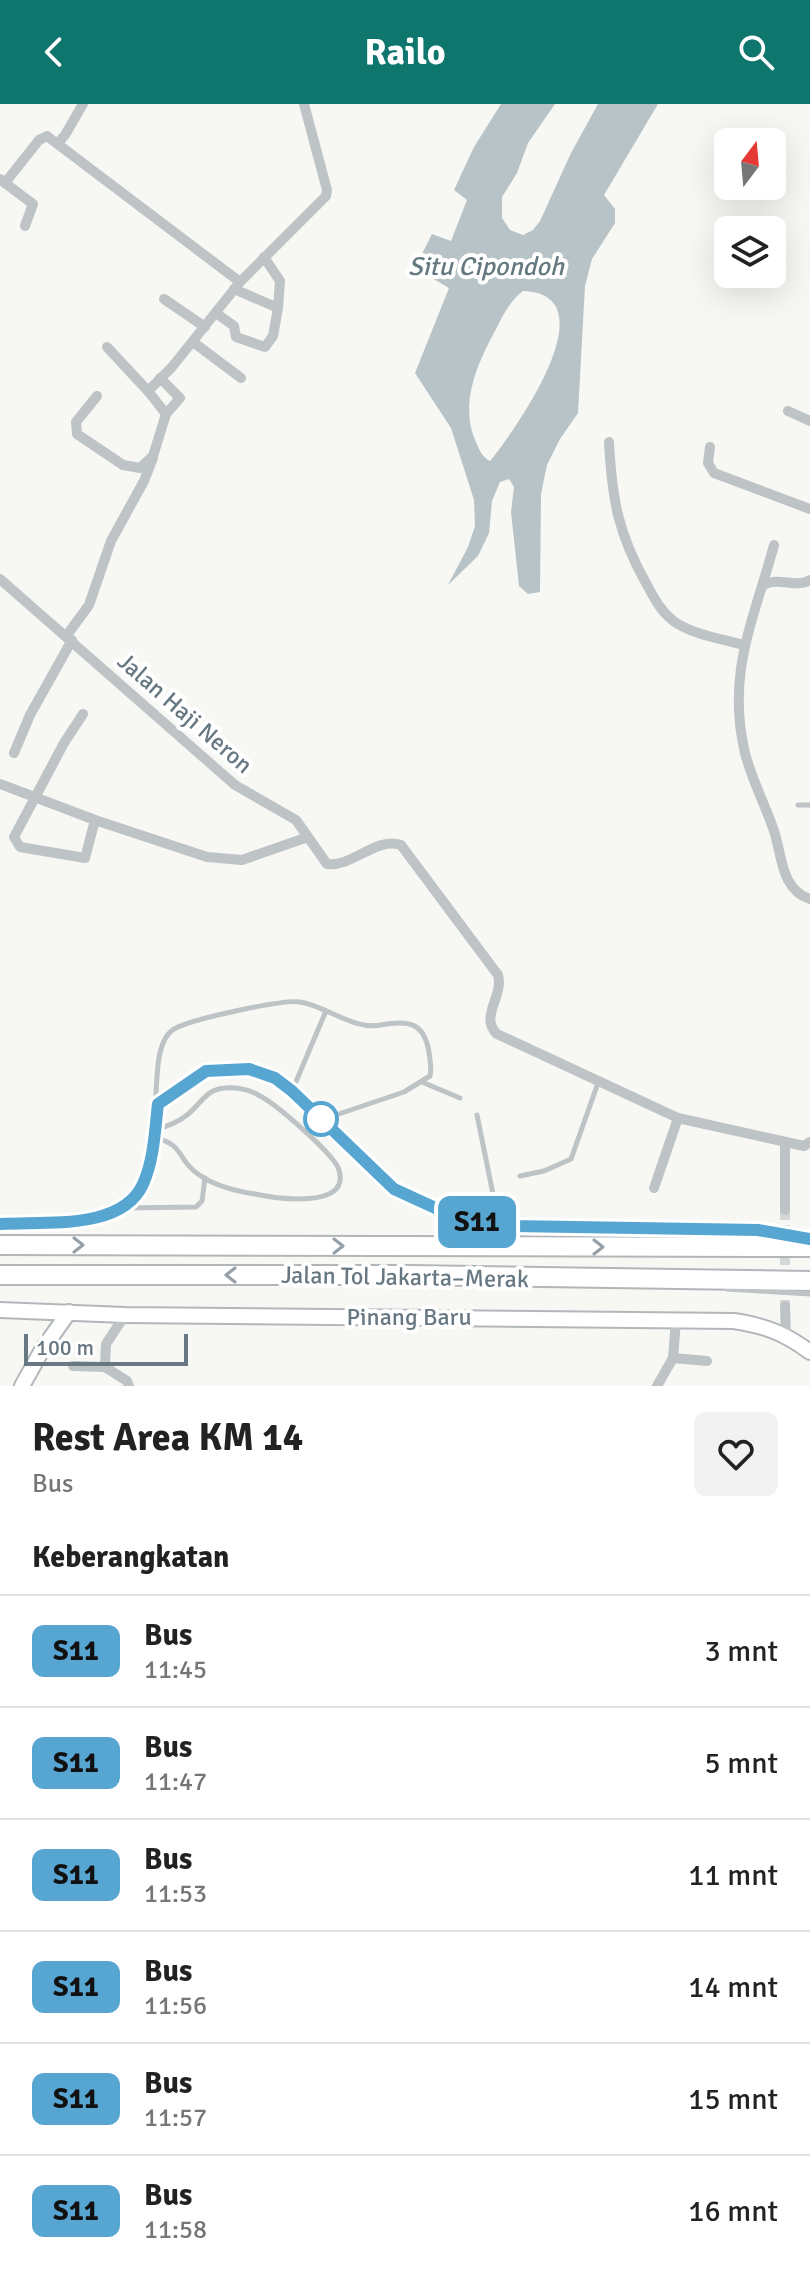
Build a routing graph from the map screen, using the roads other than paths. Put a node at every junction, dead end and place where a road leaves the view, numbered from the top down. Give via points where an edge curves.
1 (83, 104) edge
2 (304, 104) edge
3 (58, 143) junction
4 (3, 181) edge
5 (25, 226) dead end
6 (264, 257) junction
7 (237, 286) junction
8 (164, 299) dead end
9 (278, 308) junction
10 (216, 313) junction
11 (205, 327) junction
12 (193, 342) junction
13 (107, 347) dead end
14 (160, 378) junction
15 (241, 378) dead end
16 (148, 391) junction
17 (97, 396) dead end
18 (788, 411) dead end
19 (166, 414) junction
20 (810, 421) edge
21 (609, 442) dead end
22 (710, 447) dead end
23 (153, 456) junction
24 (810, 509) edge
25 (774, 545) dead end
26 (0, 579) edge
27 (810, 580) edge
28 (763, 585) junction
29 (70, 638) junction
30 (744, 645) junction
31 (83, 714) dead end
32 (14, 753) dead end
33 (0, 784) edge
34 (35, 798) junction
35 (798, 805) dead end
36 (810, 805) edge
37 (95, 820) junction
38 (308, 837) junction
39 (810, 899) edge
40 (326, 1011) junction
41 (422, 1082) junction
42 (598, 1083) junction
43 (292, 1091) junction
44 (460, 1098) dead end
45 (158, 1104) junction
46 (477, 1115) dead end
47 (678, 1118) junction
48 (321, 1120) junction
49 (154, 1134) junction
50 (800, 1145) edge
51 (520, 1176) dead end
52 (205, 1178) junction
53 (654, 1188) dead end
54 (123, 1208) junction
55 (785, 1210) tunnel mouth
56 (0, 1224) edge
57 (512, 1226) junction
58 (810, 1239) edge
59 (0, 1245) edge
60 (810, 1247) edge
61 (0, 1275) edge
62 (589, 1279) junction
63 (810, 1281) edge
64 (810, 1294) edge
65 (785, 1306) tunnel mouth
66 (0, 1310) edge
67 (69, 1312) junction
68 (125, 1315) junction
69 (676, 1321) junction
70 (786, 1335) junction
71 (810, 1352) edge
72 (673, 1358) junction
73 (707, 1361) dead end
74 (73, 1366) dead end
75 (105, 1367) junction
76 (126, 1383) edge
77 (22, 1386) edge
78 (657, 1386) edge

1 - 3 street
2 - 6 street via 327,190
3 - 4 street via 47,136 39,140
3 - 7 street
4 - 5 street via 33,204
6 - 7 street
6 - 9 street via 280,281
7 - 9 street
7 - 10 street
8 - 11 street
9 - 10 street via 273,336 265,347 236,337 234,326
10 - 11 street
11 - 12 street
12 - 14 street
12 - 15 street
13 - 16 street
14 - 16 street
14 - 19 street via 180,398
16 - 19 street
17 - 23 street via 76,422 77,434 132,468
18 - 20 street
19 - 23 street
21 - 30 street via 620,528 659,606 687,629
22 - 24 street via 708,463 714,473
23 - 29 street
25 - 28 street
26 - 29 street, Jalan Haji Neron
27 - 28 street
28 - 30 street
29 - 32 street
29 - 38 street, Jalan Haji Neron via 235,785 289,814
30 - 39 street via 739,693 746,755 788,881 796,893
31 - 34 street
33 - 34 street
34 - 37 street
34 - 37 street via 14,837 20,847 85,858
35 - 36 lane
37 - 38 street via 222,859 258,856
38 - 42 street, Jalan Haji Neron via 323,861 332,865 397,843 498,975 490,1027
40 - 41 lane via 372,1026 397,1022 419,1028 431,1074
40 - 43 lane
40 - 45 lane via 295,1001 176,1027 160,1050
41 - 44 lane
41 - 48 lane
42 - 47 street, Jalan Haji Neron
42 - 51 lane via 571,1159
43 - 45 lane via 262,1072 220,1069 195,1077
43 - 48 lane
45 - 49 lane
46 - 57 lane via 494,1199
47 - 50 street, Jalan Haji Neron
47 - 53 street
48 - 57 lane via 406,1196 471,1221
49 - 52 lane via 174,1144
49 - 52 lane via 184,1118 213,1090 243,1089 278,1109 335,1161 340,1173 331,1193 317,1199 257,1195
49 - 54 lane via 146,1175
50 - 55 street
52 - 54 lane via 196,1207
54 - 56 lane via 101,1217
57 - 58 lane via 758,1230
59 -> 60 highway, Jalan Tol Jakarta–Merak
62 -> 61 highway, Jalan Tol Jakarta–Merak
62 - 63 highway, Jalan Tol Jakarta–Merak
62 - 64 lane
65 - 70 street
66 - 67 main road, Pinang Baru
67 - 68 main road, Pinang Baru
67 - 77 main road
68 - 69 main road, Pinang Baru
68 - 75 street via 106,1344
69 - 70 main road, Pinang Baru via 734,1321
69 - 72 street
70 - 71 main road, Pinang Baru
72 - 73 street
72 - 78 street
74 - 75 street
75 - 76 street

